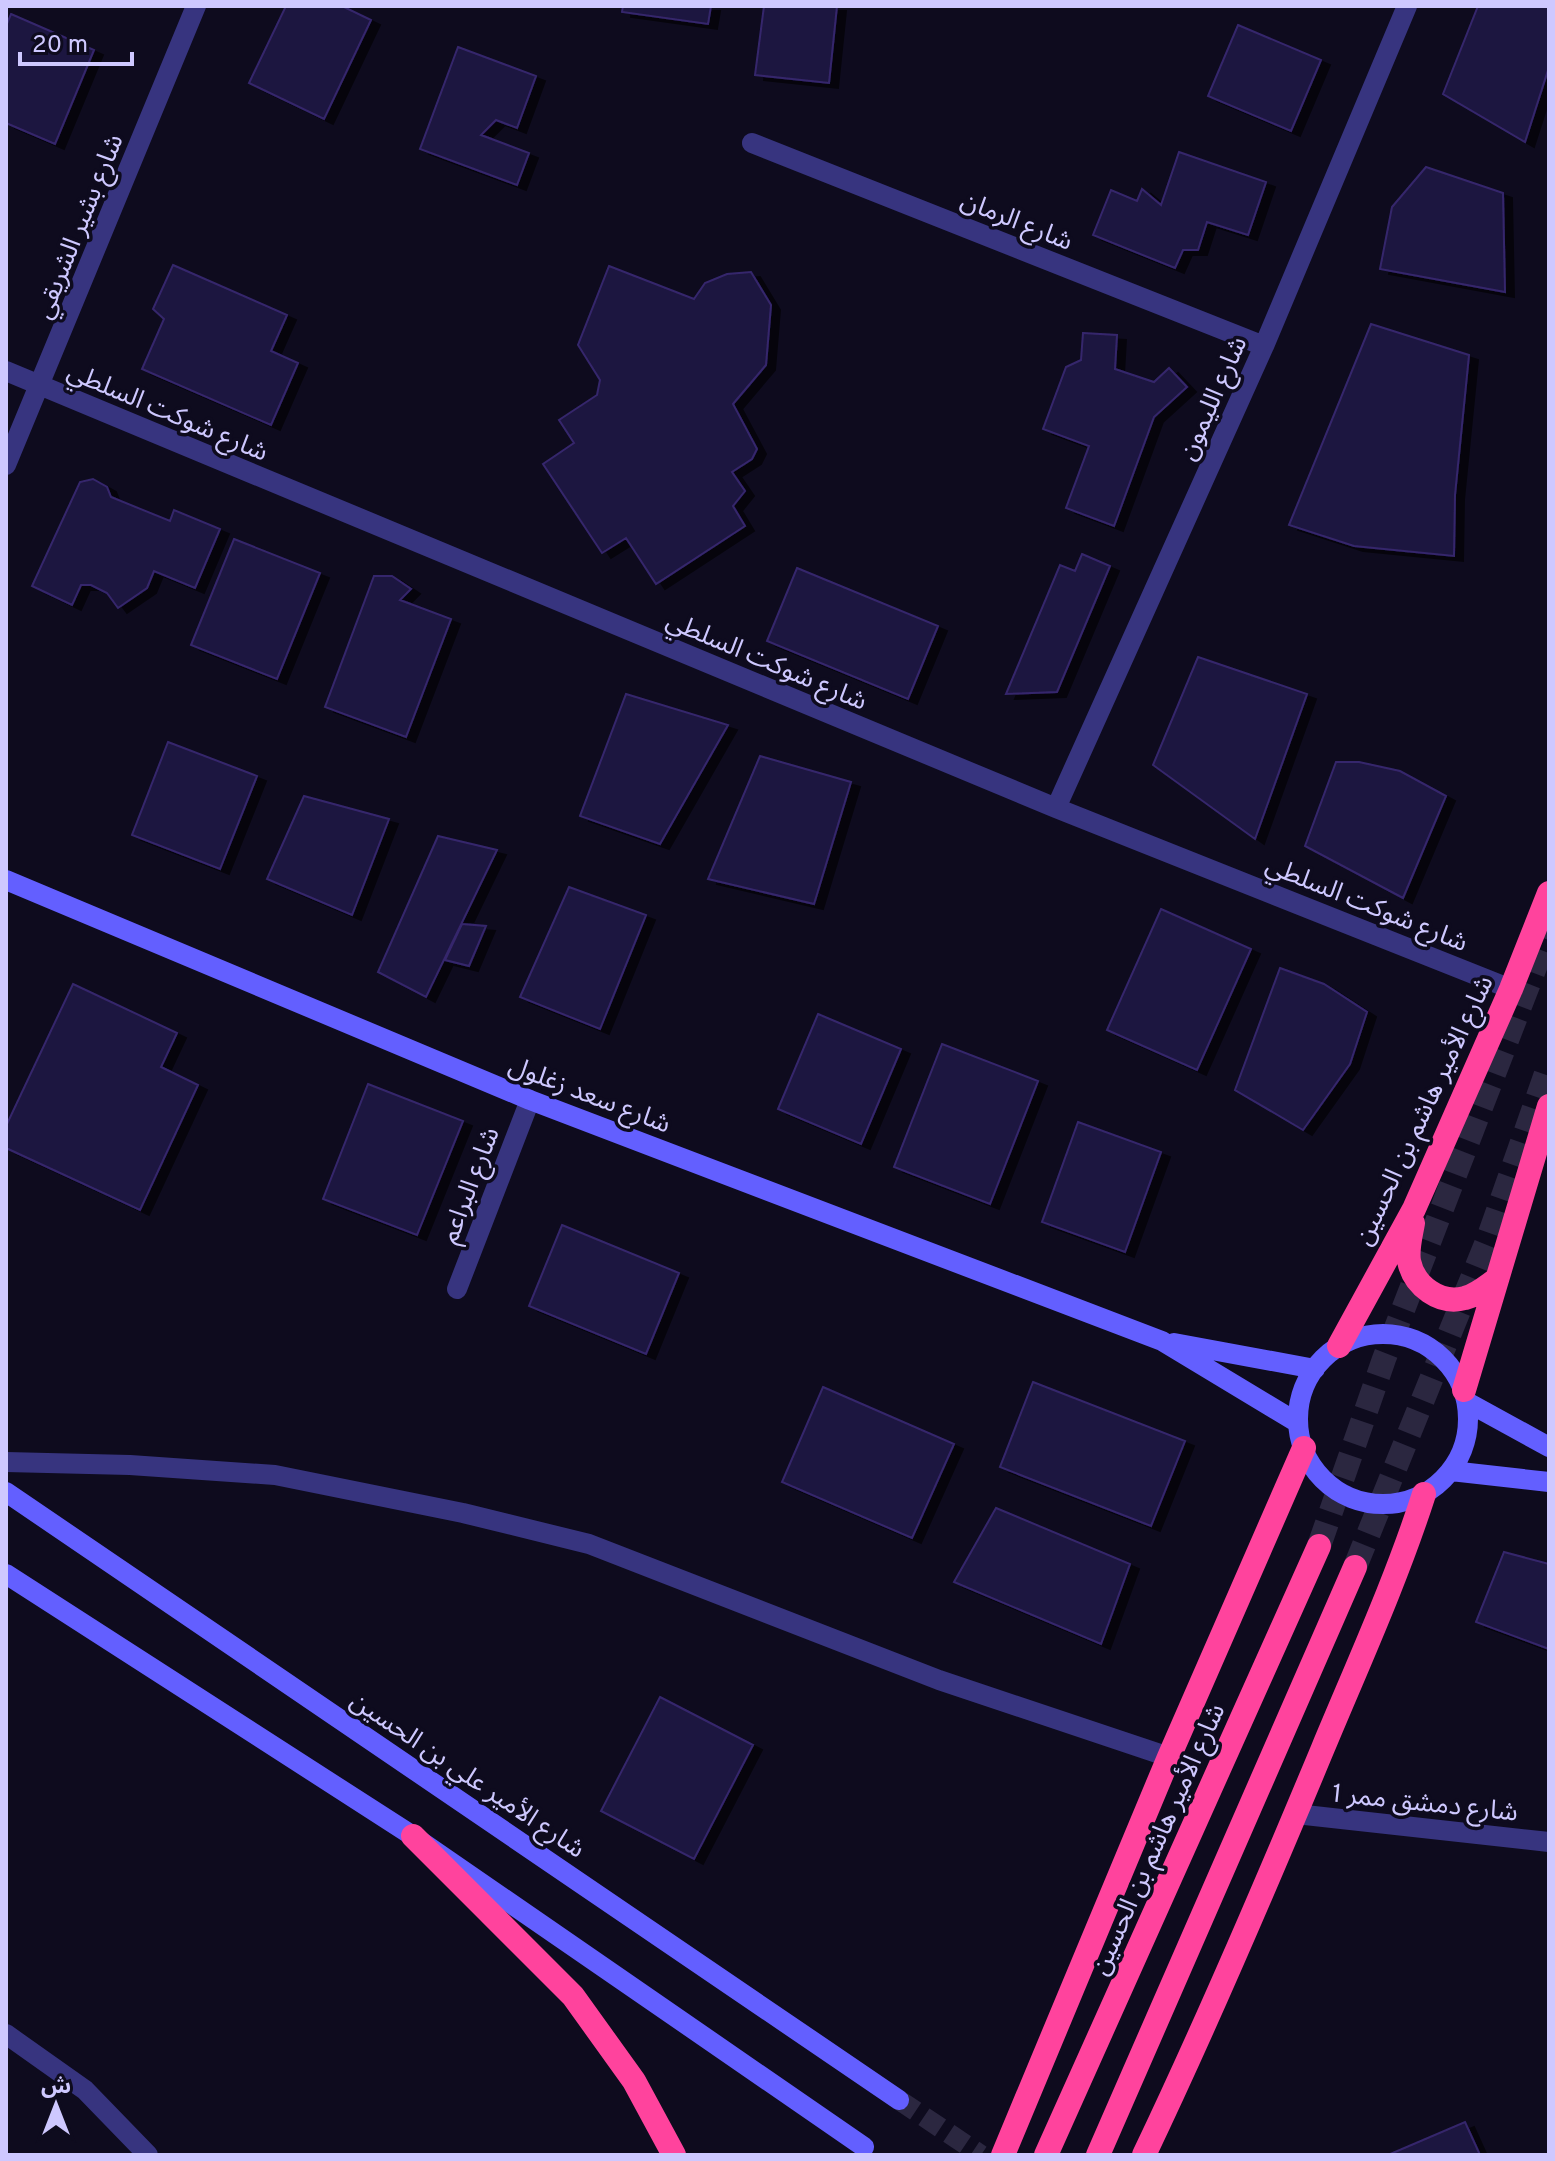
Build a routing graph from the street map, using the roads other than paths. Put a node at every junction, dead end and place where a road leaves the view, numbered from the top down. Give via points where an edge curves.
1 (196, 6) edge
2 (1407, 6) edge
3 (752, 143) dead end
4 (1264, 346) junction
5 (6, 371) edge
6 (40, 386) junction
7 (6, 465) edge
8 (1056, 808) junction
9 (6, 880) edge
10 (1549, 893) edge
11 (1511, 989) junction
12 (530, 1100) junction
13 (1549, 1106) edge
14 (1414, 1209) junction
15 (1497, 1279) junction
16 (457, 1289) dead end
17 (1162, 1341) junction
18 (1339, 1346) junction
19 (1315, 1369) junction
20 (1465, 1396) junction
21 (1298, 1423) junction
22 (1549, 1447) edge
23 (1304, 1448) junction
24 (6, 1462) edge
25 (1451, 1471) junction
26 (1549, 1482) edge
27 (6, 1492) edge
28 (1424, 1494) junction
29 (1319, 1546) tunnel mouth
30 (1355, 1567) tunnel mouth
31 (6, 1574) edge
32 (1169, 1757) junction
33 (1296, 1814) junction
34 (413, 1836) junction
35 (1549, 1842) edge
36 (6, 2034) edge
37 (899, 2100) tunnel mouth
38 (864, 2147) dead end
39 (148, 2155) edge
40 (674, 2155) edge
41 (1003, 2155) edge
42 (1046, 2155) edge
43 (1098, 2155) edge
44 (1144, 2155) edge

1 - 6 street, شارع بشير الشريقي
2 - 4 street, شارع الليمون
3 - 4 street, شارع الرمان
4 - 8 street, شارع الليمون
5 - 6 street, شارع شوكت السلطي
6 - 7 street, شارع بشير الشريقي
6 - 8 street, شارع شوكت السلطي
8 - 11 street, شارع شوكت السلطي
9 - 12 street, شارع سعد زغلول
10 - 11 highway, شارع الأمير هاشم بن الحسين
11 - 14 highway, شارع الأمير هاشم بن الحسين
12 - 16 street, شارع البراعم
12 - 17 street, شارع سعد زغلول
13 - 15 highway
14 - 15 highway via 1409,1260 1428,1291 1464,1299
14 - 18 highway, شارع الأمير هاشم بن الحسين
15 - 20 highway
17 - 19 street, شارع سعد زغلول
17 - 21 street, شارع سعد زغلول
18 - 19 street
18 - 20 street via 1375,1334 1412,1339 1444,1359
19 - 21 street via 1300,1400
20 - 22 street
20 - 25 street via 1469,1417 1464,1446
21 - 23 street
23 - 28 street via 1323,1479 1353,1498 1389,1504
23 - 32 highway
24 - 32 street via 275,1475 589,1544 939,1680
25 - 26 street
25 - 28 street
27 - 37 street, شارع الأمير علي بن الحسين
28 - 33 highway
29 - 42 highway, شارع الأمير هاشم بن الحسين
30 - 43 highway
31 - 34 street
32 - 41 highway
33 - 35 street, شارع دمشق ممر 1
33 - 44 highway
34 - 38 street
34 - 40 highway via 573,1996 634,2081
36 - 39 street via 85,2090

